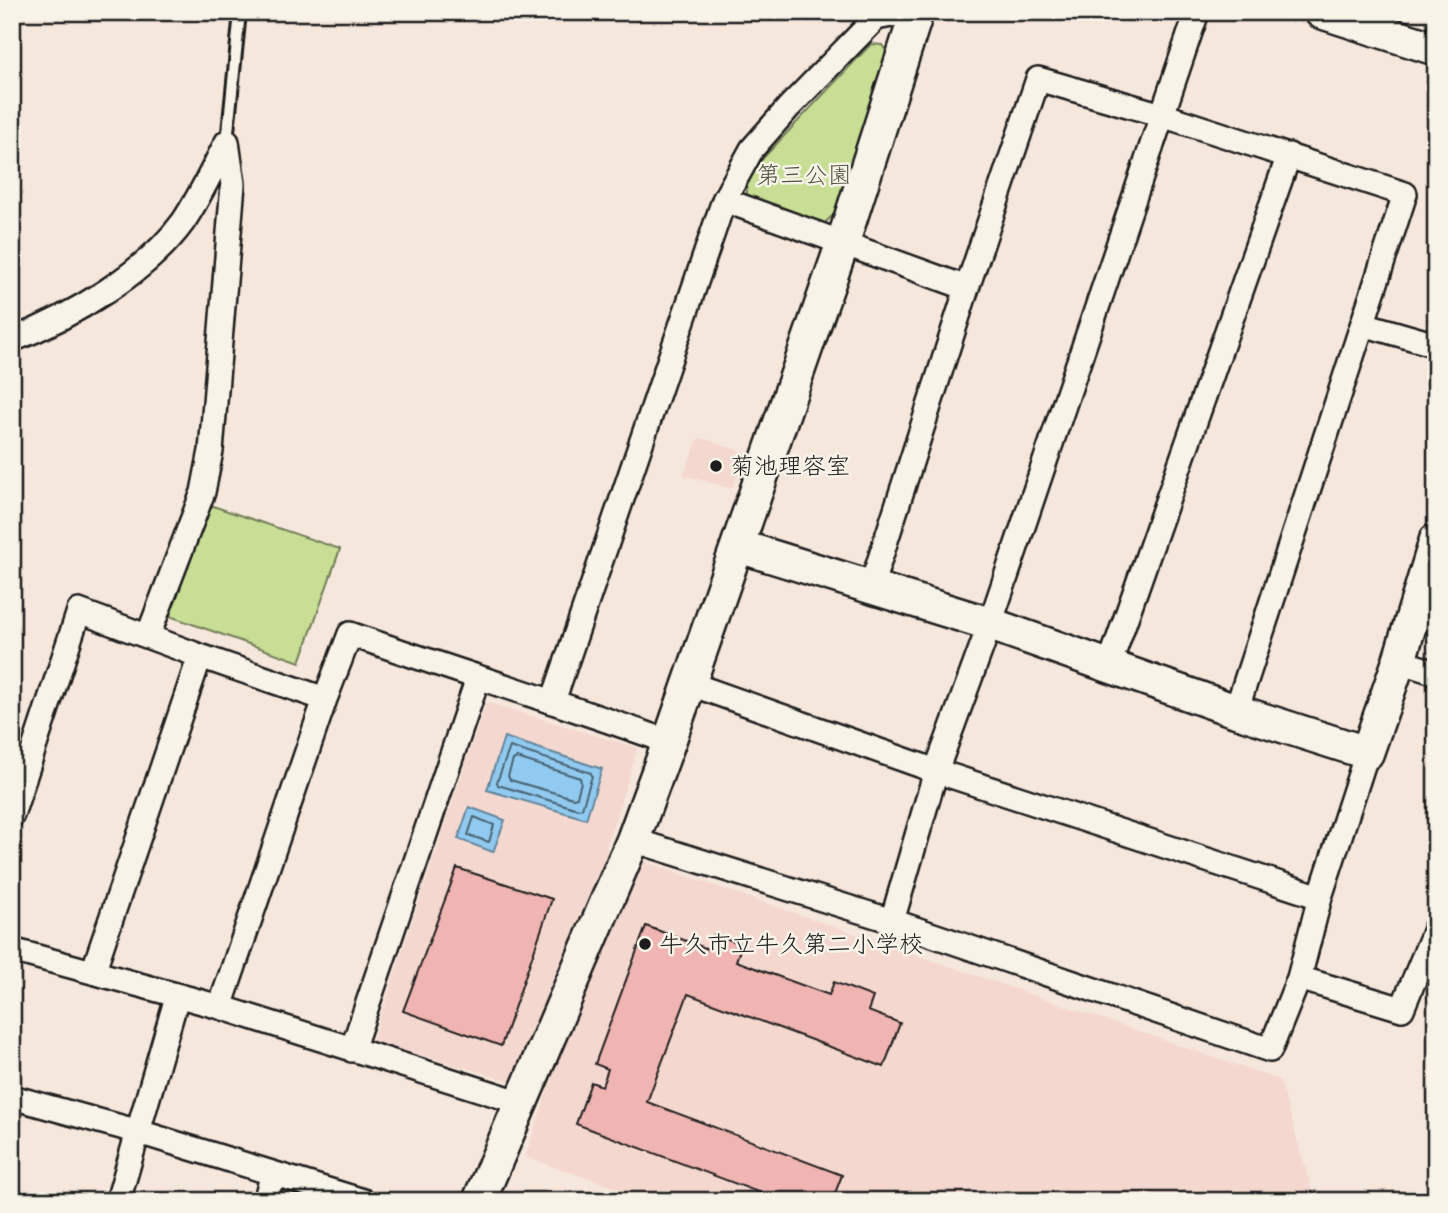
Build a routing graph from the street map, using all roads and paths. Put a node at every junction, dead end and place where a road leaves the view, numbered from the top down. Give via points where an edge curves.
1 (240, 12) edge
2 (907, 12) edge
3 (917, 12) edge
4 (1197, 12) edge
5 (1321, 12) edge
6 (1436, 49) edge
7 (1162, 115) junction
8 (228, 142) junction
9 (1289, 155) junction
10 (724, 200) junction
11 (843, 242) junction
12 (967, 288) junction
13 (1363, 324) junction
14 (12, 340) edge
15 (1436, 345) edge
16 (1436, 540) edge
17 (738, 546) junction
18 (871, 587) junction
19 (990, 624) junction
20 (148, 636) junction
21 (200, 656) junction
22 (1399, 661) junction
23 (1109, 666) junction
24 (1436, 673) edge
25 (478, 678) junction
26 (688, 683) junction
27 (325, 699) junction
28 (554, 701) junction
29 (1236, 711) junction
30 (669, 742) junction
31 (1367, 753) junction
32 (936, 771) junction
33 (12, 816) edge
34 (633, 840) junction
35 (1320, 897) junction
36 (892, 921) junction
37 (1436, 927) edge
38 (12, 950) edge
39 (93, 972) junction
40 (1299, 978) junction
41 (177, 997) junction
42 (220, 1007) junction
43 (352, 1050) junction
44 (12, 1097) edge
45 (522, 1103) junction
46 (139, 1132) junction
47 (273, 1174) junction
48 (118, 1201) edge
49 (265, 1201) edge
50 (363, 1201) edge
51 (479, 1201) edge

1 - 8 lane
2 - 10 street via 876,18 798,97 752,149
3 - 11 street
4 - 7 street
5 - 6 street
7 - 9 street
7 - 12 street via 1038,79
7 - 19 street
8 - 14 street via 184,221 155,255 97,297
8 - 20 street via 233,184 211,451 203,492
9 - 13 street via 1405,194
9 - 23 street
10 - 11 street
10 - 28 street
11 - 12 street
11 - 17 street
12 - 18 street
13 - 15 street
13 - 29 street
16 - 22 street
17 - 18 street
17 - 26 street
18 - 19 street
19 - 23 street
19 - 32 street
20 - 21 street
20 - 33 street via 79,611
21 - 27 street
21 - 39 street
22 - 24 street
22 - 31 street
23 - 29 street
25 - 27 street via 350,634
25 - 28 street
25 - 43 street
26 - 30 street
26 - 32 street
27 - 42 street
28 - 30 street
29 - 31 street
30 - 34 street
31 - 35 street
32 - 35 street
32 - 36 street
34 - 36 street
34 - 45 street
35 - 40 street
36 - 40 street via 1270,1050
37 - 40 street via 1402,1009
38 - 39 street
39 - 41 street
41 - 42 street
41 - 46 street
42 - 43 street
43 - 45 street
44 - 46 street
45 - 51 street
46 - 47 street
46 - 48 street
47 - 49 street
47 - 50 street

